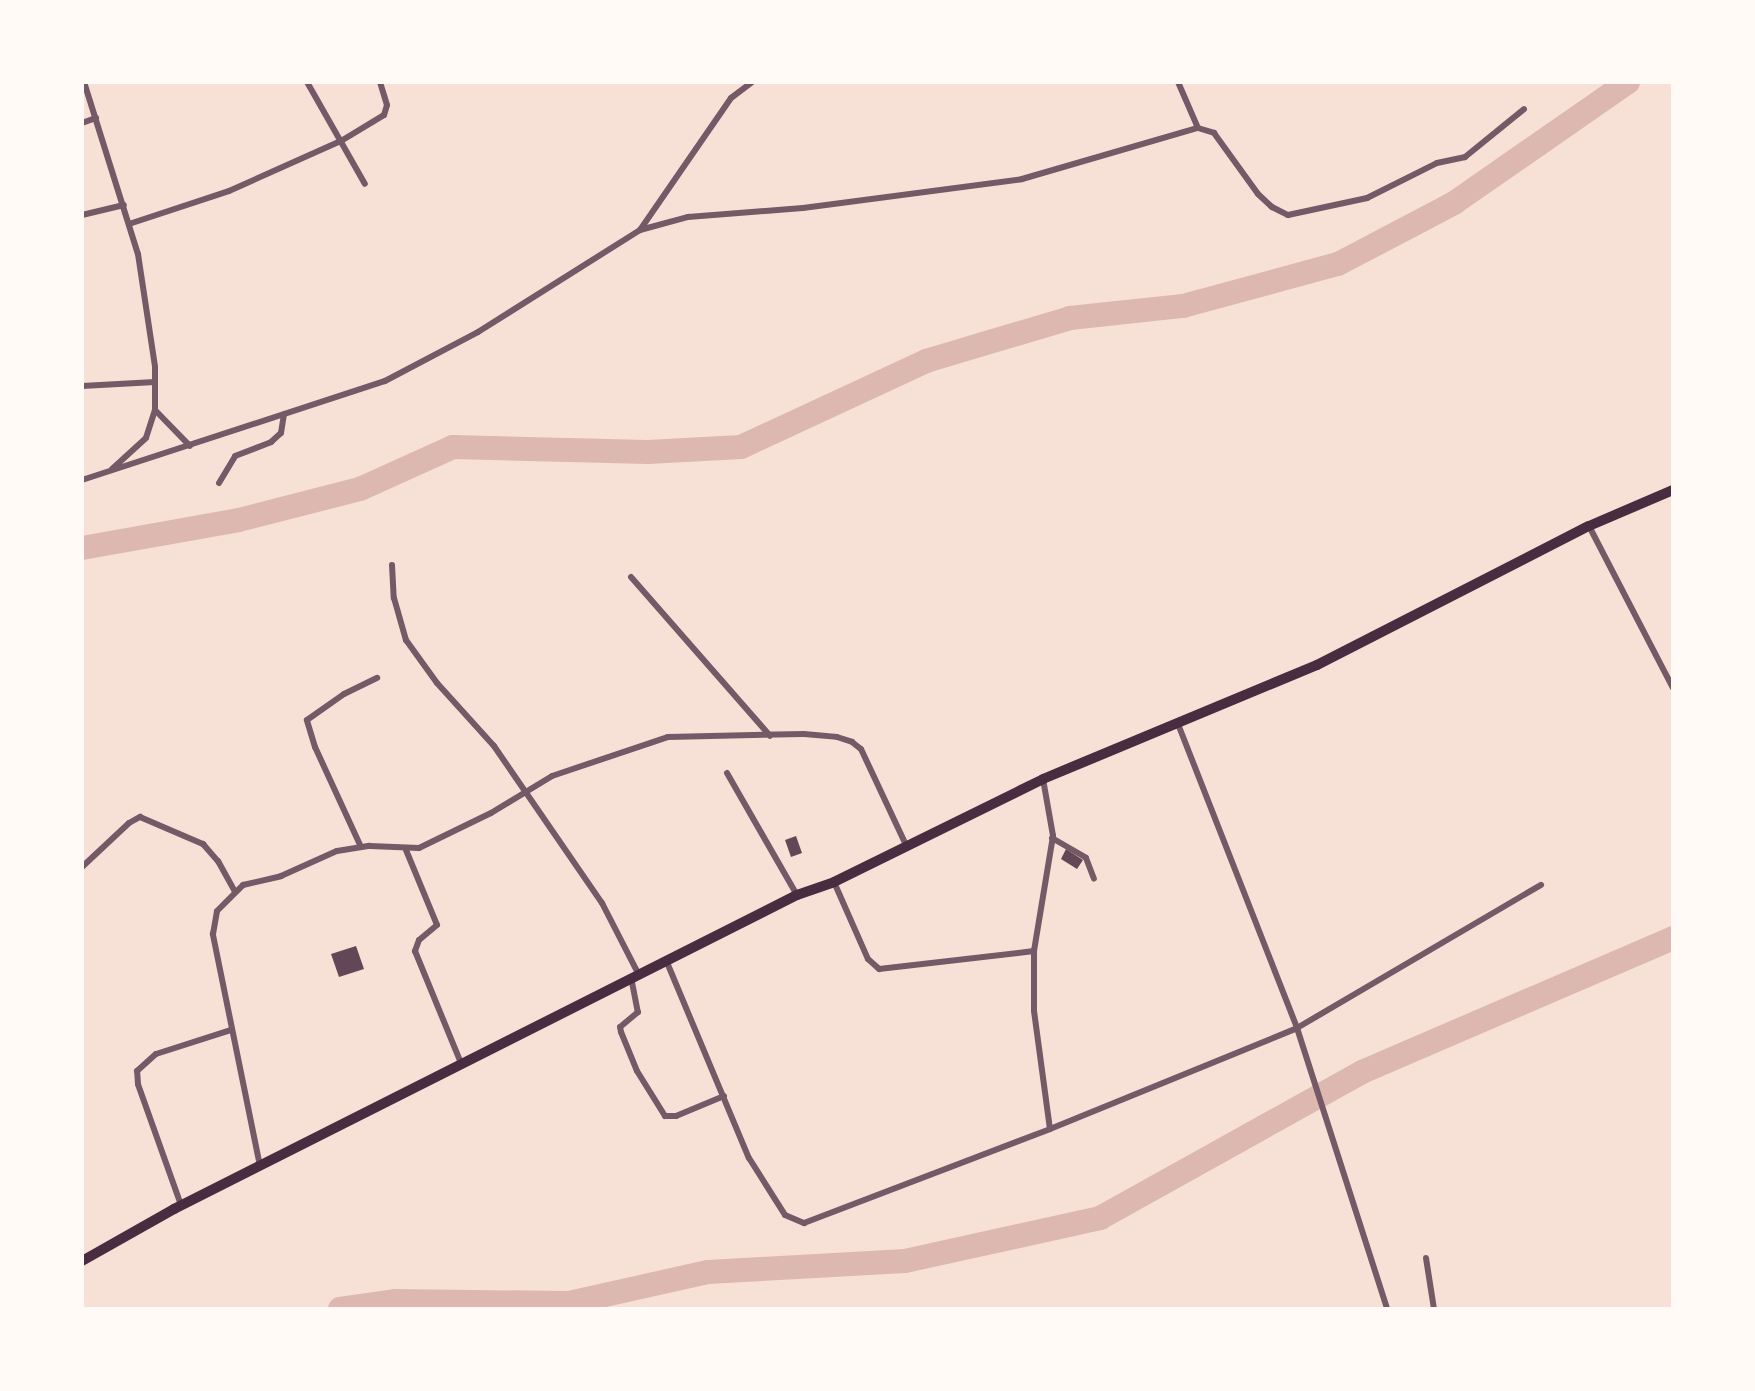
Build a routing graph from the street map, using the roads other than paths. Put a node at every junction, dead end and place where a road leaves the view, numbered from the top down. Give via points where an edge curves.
1 (84, 82) edge
2 (307, 82) edge
3 (380, 82) edge
4 (752, 82) edge
5 (1178, 82) edge
6 (1524, 109) dead end
7 (96, 118) junction
8 (82, 123) edge
9 (1198, 128) junction
10 (341, 141) junction
11 (365, 184) dead end
12 (124, 205) junction
13 (82, 215) edge
14 (129, 224) junction
15 (640, 230) junction
16 (155, 382) junction
17 (82, 386) edge
18 (155, 410) junction
19 (284, 414) junction
20 (190, 446) junction
21 (109, 472) junction
22 (82, 480) edge
23 (219, 483) dead end
24 (1673, 490) edge
25 (1589, 526) junction
26 (392, 565) dead end
27 (631, 577) dead end
28 (377, 678) dead end
29 (1673, 688) edge
30 (1178, 724) junction
31 (770, 736) junction
32 (727, 773) dead end
33 (1043, 779) junction
34 (525, 790) junction
35 (1052, 838) junction
36 (361, 847) junction
37 (907, 847) junction
38 (406, 850) junction
39 (82, 867) edge
40 (1094, 879) dead end
41 (834, 882) junction
42 (1541, 885) dead end
43 (235, 892) junction
44 (797, 895) junction
45 (1034, 951) junction
46 (666, 959) junction
47 (634, 975) junction
48 (1297, 1028) junction
49 (231, 1030) junction
50 (461, 1063) junction
51 (724, 1096) junction
52 (1050, 1129) junction
53 (260, 1166) junction
54 (181, 1205) junction
55 (1426, 1258) dead end
56 (82, 1261) edge
57 (1387, 1309) edge
58 (1434, 1309) edge

1 - 7 street
2 - 10 street
3 - 10 street via 387,105 384,115
4 - 15 street via 731,98
5 - 9 street
6 - 9 street via 1465,157 1437,163 1367,198 1288,215 1258,194 1214,133
7 - 8 street
7 - 12 street
9 - 15 street via 1022,179 803,208 688,217
10 - 11 street
10 - 14 street via 229,191
12 - 13 street
12 - 14 street
14 - 16 street via 138,254
15 - 19 street via 478,332 385,381
16 - 17 street
16 - 18 street
18 - 20 street
18 - 21 street via 146,438
19 - 20 street
19 - 23 street via 281,433 235,456
20 - 21 street
21 - 22 street
24 - 25 main road
25 - 29 street
25 - 30 main road via 1317,665
26 - 34 street via 394,598 406,640
27 - 31 street
28 - 36 street via 307,720
30 - 33 main road
30 - 48 street
31 - 34 street via 668,737
31 - 37 street via 837,737 861,749
32 - 44 street
33 - 35 street
33 - 37 main road
34 - 38 street via 441,840
34 - 47 street via 602,903
35 - 40 street via 1086,858
35 - 45 street
36 - 38 street
36 - 43 street via 337,851
37 - 41 main road
38 - 50 street via 437,925 419,940 415,951
39 - 43 street via 140,817 203,844
41 - 44 main road
41 - 45 street via 868,959 879,969
42 - 48 street
43 - 49 street via 217,911 213,934
44 - 46 main road
45 - 52 street via 1034,1011
46 - 47 main road
46 - 51 street
47 - 50 main road
47 - 51 street via 638,1012 620,1027 621,1032 665,1116
48 - 52 street
48 - 57 street
49 - 53 street
49 - 54 street via 156,1054 137,1071
50 - 53 main road
51 - 52 street via 773,1200 785,1215 804,1223
53 - 54 main road
54 - 56 main road
55 - 58 street

